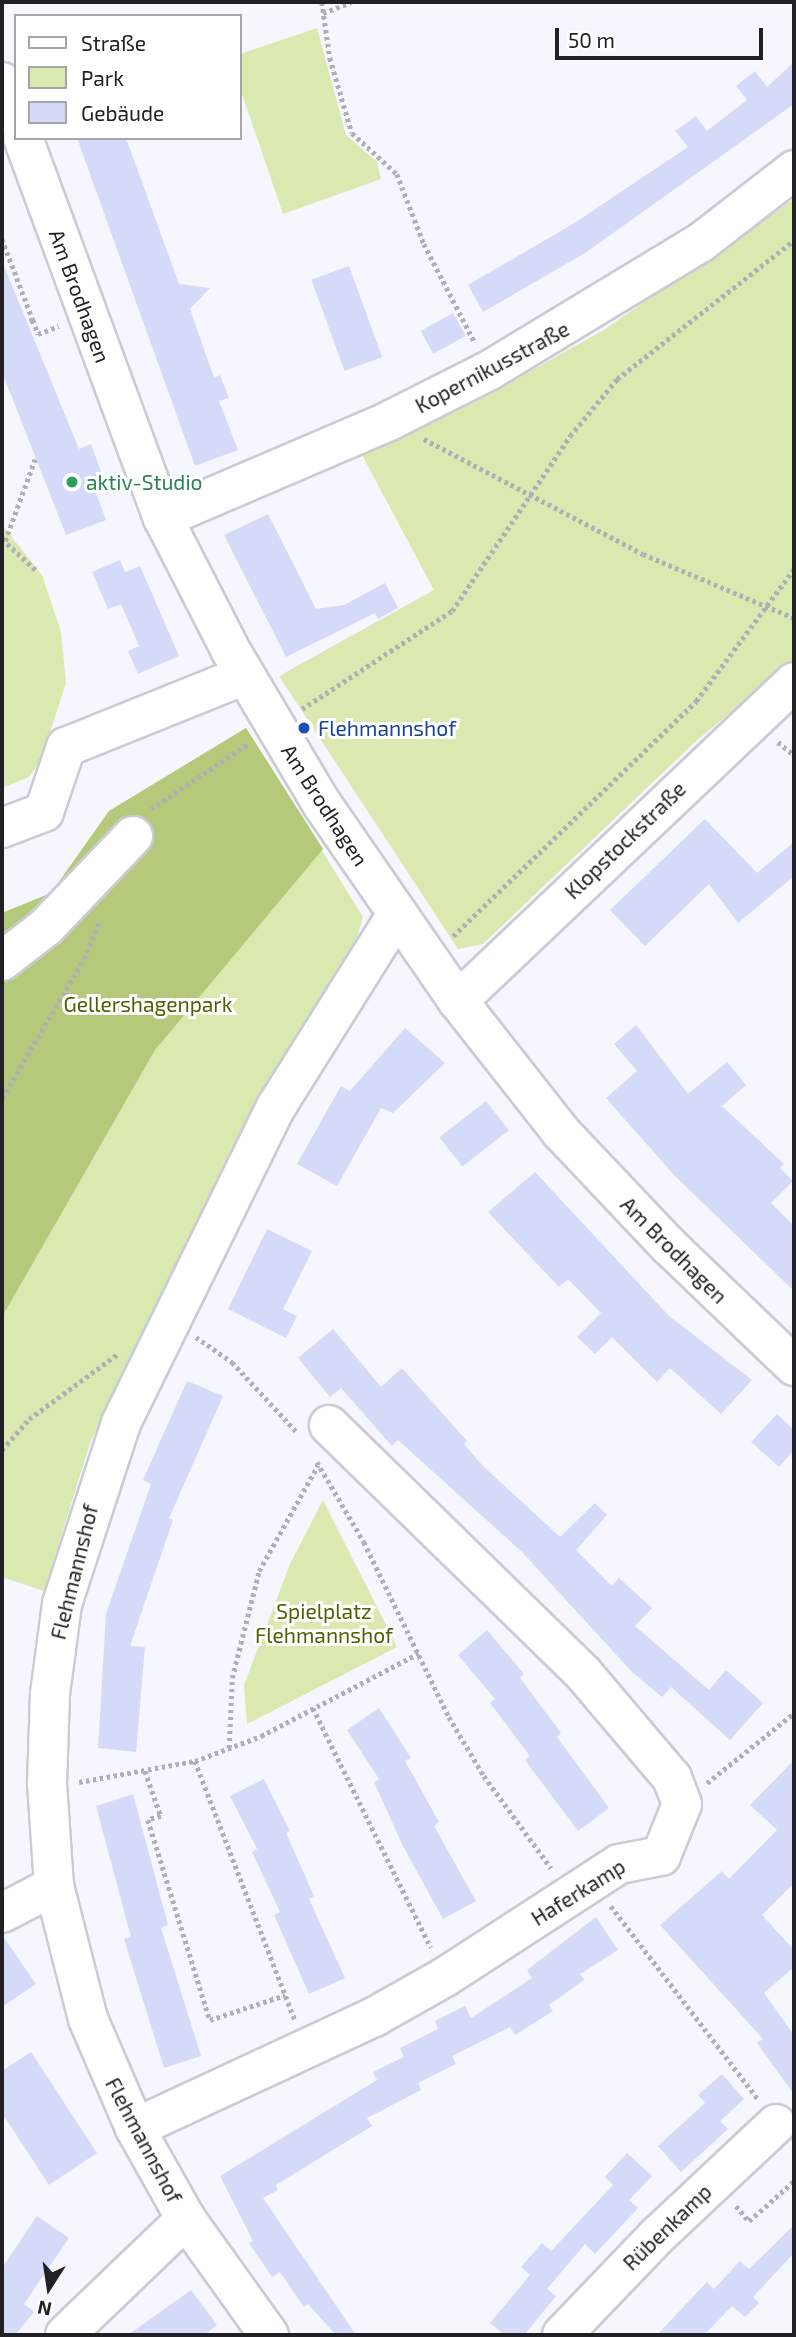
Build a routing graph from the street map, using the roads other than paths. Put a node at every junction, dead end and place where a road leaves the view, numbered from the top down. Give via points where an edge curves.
1 (2, 82) edge
2 (14, 114) edge
3 (24, 140) edge
4 (794, 170) edge
5 (163, 518) junction
6 (245, 675) junction
7 (794, 682) edge
8 (2, 828) edge
9 (133, 836) dead end
10 (397, 915) junction
11 (2, 961) edge
12 (458, 1001) junction
13 (794, 1366) edge
14 (313, 1438) road end
15 (54, 1886) junction
16 (2, 1913) edge
17 (776, 2124) road end
18 (135, 2128) junction
19 (186, 2219) junction
20 (65, 2335) edge
21 (269, 2335) edge
22 (562, 2335) edge

1 - 2 street
3 - 5 street, Am Brodhagen
4 - 5 street, Kopernikusstraße via 700,243 490,370 389,421
5 - 6 street, Am Brodhagen
6 - 8 street via 66,747 44,812
6 - 10 street, Am Brodhagen
7 - 12 street, Klopstockstraße
9 - 11 street via 46,927
10 - 12 street, Am Brodhagen
10 - 15 street, Flehmannshof via 276,1107 170,1319 98,1483 62,1604 50,1694 47,1784
12 - 13 street, Am Brodhagen via 609,1185
14 - 18 street, Haferkamp via 583,1673 672,1778 682,1804 661,1856 632,1858 445,1977 307,2050
15 - 16 street
15 - 18 street, Flehmannshof via 88,2019
17 - 22 street, Rübenkamp
18 - 19 street, Flehmannshof
19 - 20 street
19 - 21 street, Flehmannshof

